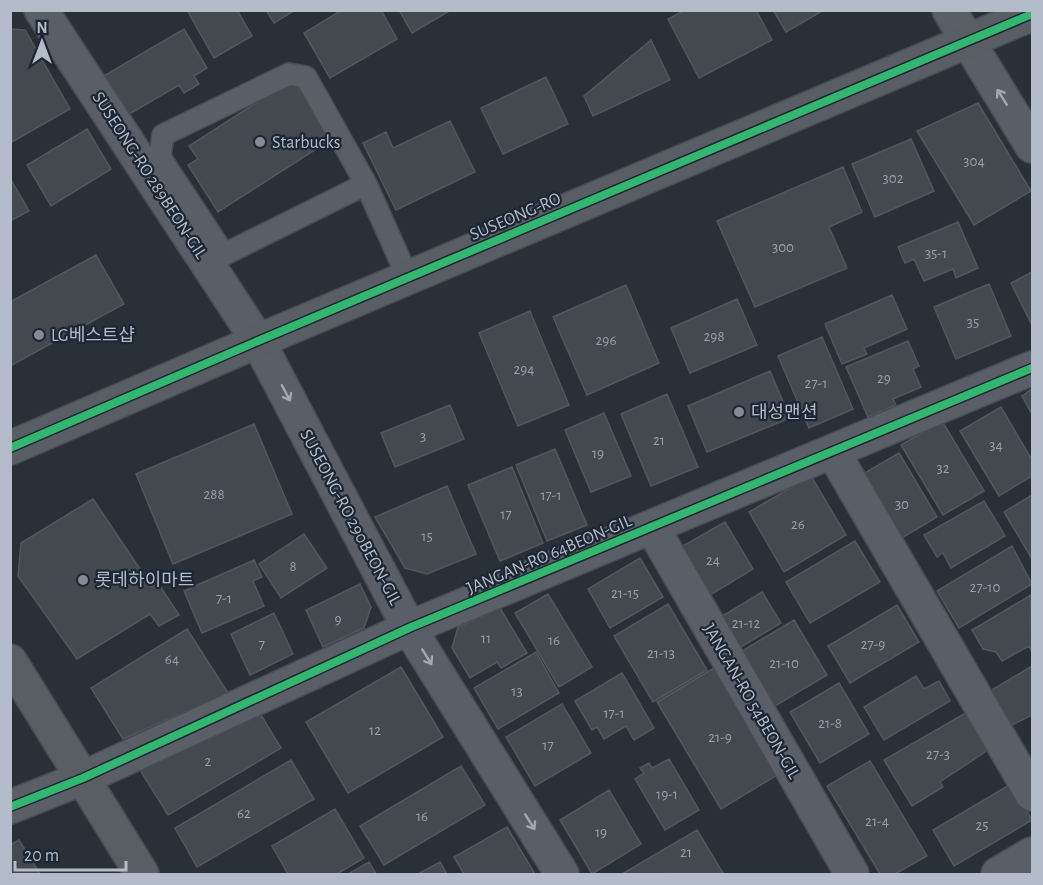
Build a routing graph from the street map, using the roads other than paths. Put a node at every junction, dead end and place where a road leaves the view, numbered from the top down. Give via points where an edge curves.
1 (41, 10) edge
2 (949, 10) edge
3 (1032, 14) edge
4 (968, 41) junction
5 (1032, 146) edge
6 (366, 184) junction
7 (215, 258) junction
8 (408, 278) junction
9 (258, 341) junction
10 (1032, 368) edge
11 (10, 448) edge
12 (833, 452) junction
13 (652, 527) junction
14 (409, 628) junction
15 (10, 661) edge
16 (82, 778) junction
17 (1032, 795) edge
18 (10, 807) edge
19 (1032, 854) edge
20 (142, 874) edge
21 (562, 874) edge
22 (852, 874) edge
23 (998, 874) edge

1 - 7 street, SUSEONG-RO 289BEON-GIL
2 - 4 street
3 - 4 street, SUSEONG-RO
5 -> 4 street
4 - 8 street, SUSEONG-RO
6 - 7 lane
6 - 7 lane via 306,77 288,74 236,99 163,135 160,157
6 - 8 lane
7 - 9 street, SUSEONG-RO 289BEON-GIL
8 - 9 street, SUSEONG-RO
9 - 11 street, SUSEONG-RO
9 -> 14 street, SUSEONG-RO 290BEON-GIL
10 - 12 street, JANGAN-RO 64BEON-GIL
12 - 13 street, JANGAN-RO 64BEON-GIL
12 - 17 street
13 - 14 street, JANGAN-RO 64BEON-GIL
13 - 22 street, JANGAN-RO 54BEON-GIL
14 - 16 street, JANGAN-RO 64BEON-GIL
14 -> 21 street, SUSEONG-RO 290BEON-GIL
15 - 16 street
16 - 18 street, JANGAN-RO 64BEON-GIL
16 - 20 street
19 - 23 street

